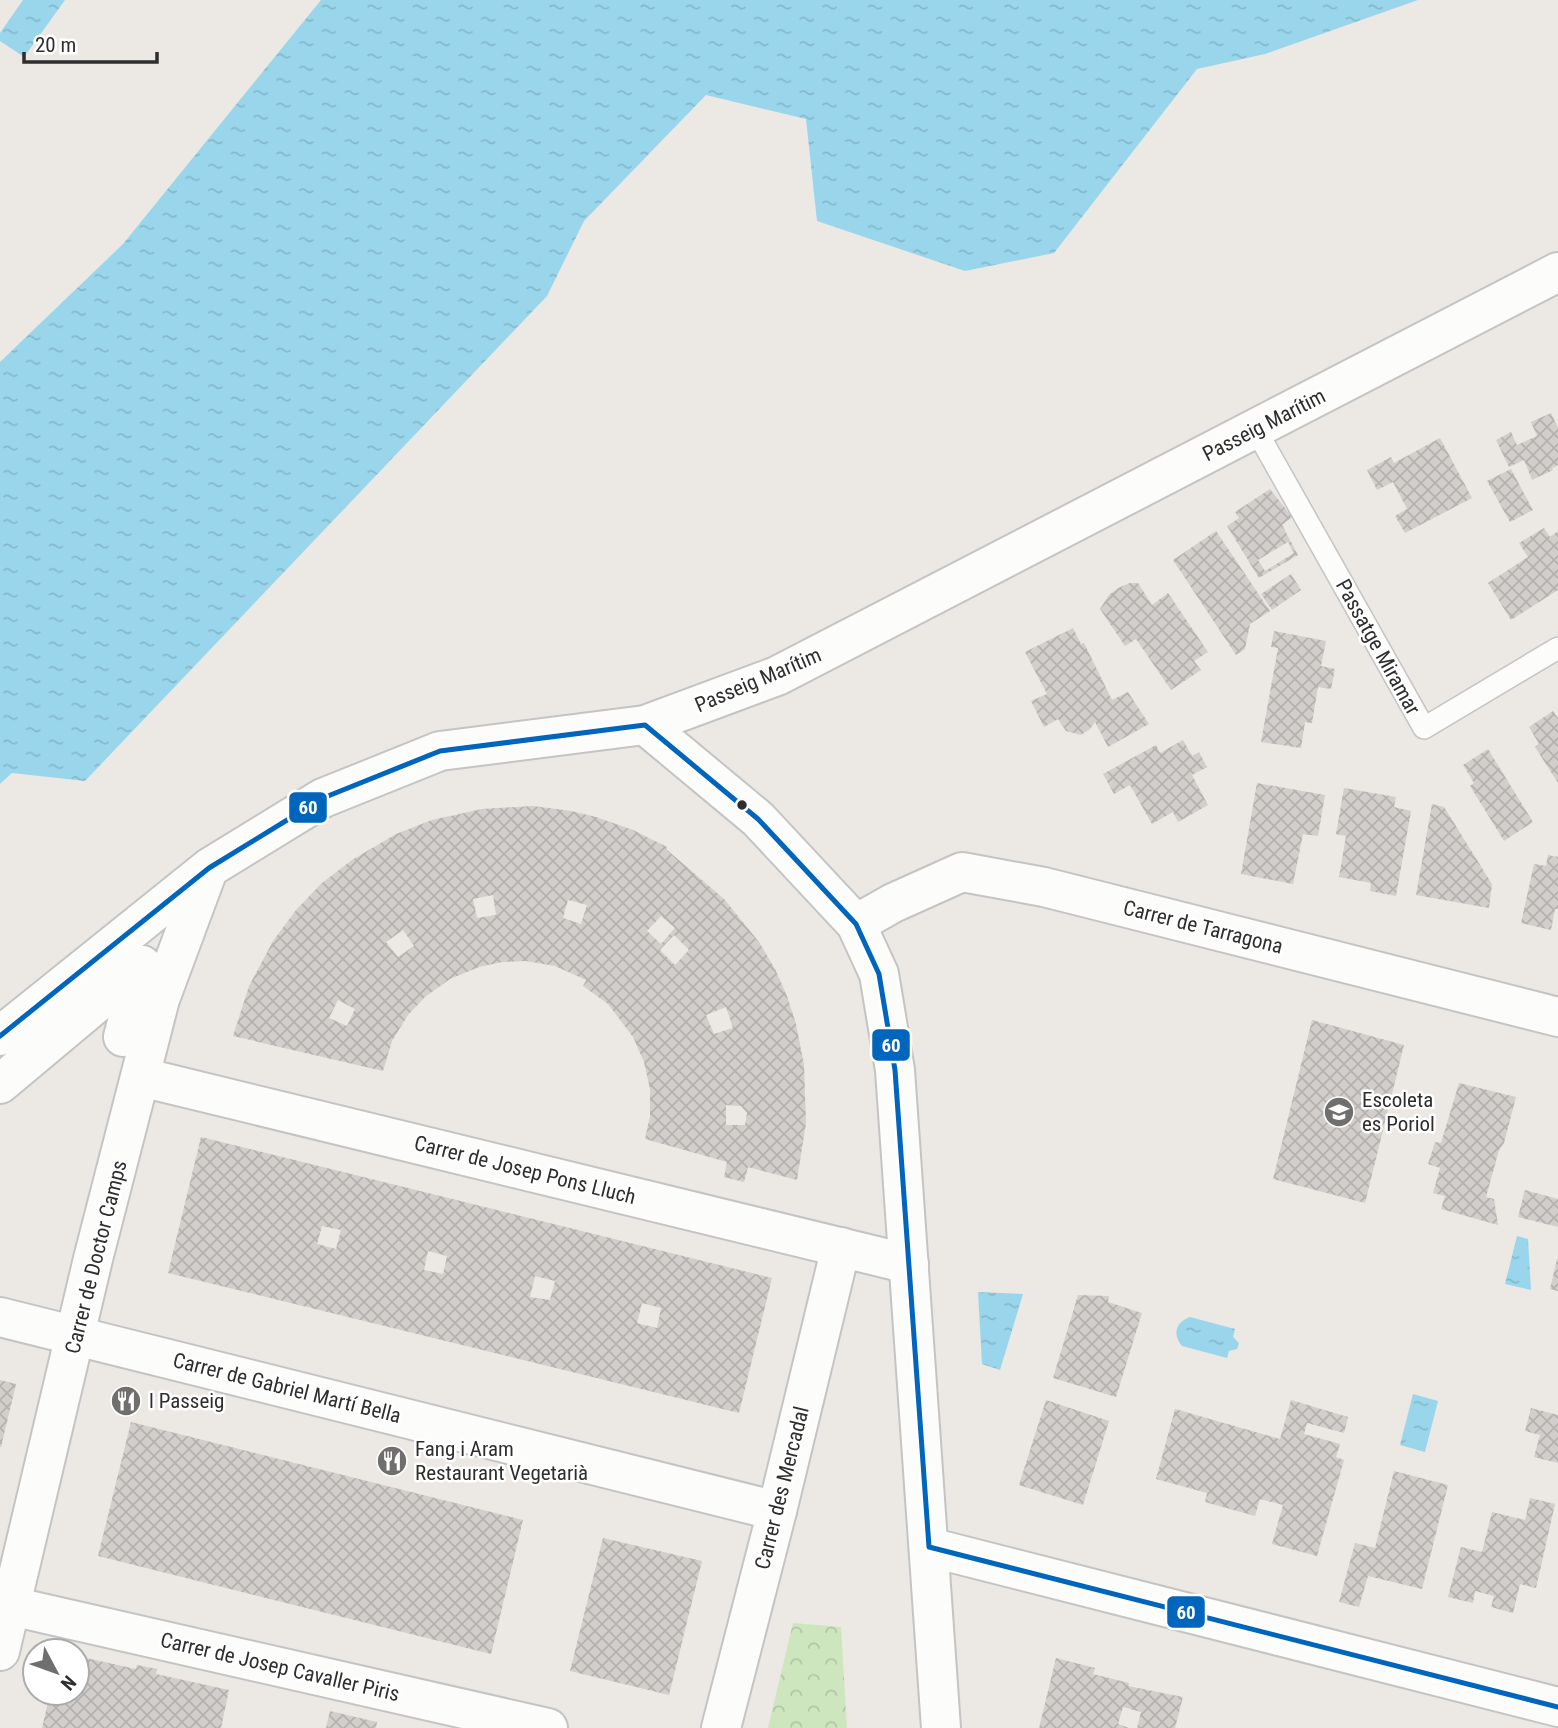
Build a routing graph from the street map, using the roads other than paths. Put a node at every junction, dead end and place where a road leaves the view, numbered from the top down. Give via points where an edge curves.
1 (1558, 272) edge
2 (1255, 430) junction
3 (1558, 648) edge
4 (645, 725) junction
5 (209, 868) junction
6 (856, 924) junction
7 (146, 1001) junction
8 (1558, 1017) edge
9 (0, 1036) edge
10 (141, 1076) junction
11 (0, 1084) edge
12 (841, 1247) junction
13 (81, 1254) junction
14 (909, 1264) junction
15 (15, 1308) edge
16 (76, 1335) junction
17 (777, 1511) junction
18 (929, 1547) junction
19 (11, 1606) junction
20 (0, 1651) edge
21 (1542, 1712) edge
22 (548, 1728) edge
23 (720, 1728) edge
24 (941, 1728) edge

1 - 2 street, Passeig Marítim
2 - 3 lane, Passatge Miramar via 1424,728
2 - 4 street, Passeig Marítim via 777,677
4 - 5 street, Passeig Marítim via 440,751 323,798
4 - 6 street via 758,818
5 - 7 street, Carrer de Doctor Camps
5 - 9 street, Passeig Marítim
6 - 8 street, Carrer de Tarragona via 962,872 1044,887
6 - 14 street via 879,974 895,1070
7 - 10 street, Carrer de Doctor Camps
7 - 11 street via 142,965
7 - 13 street
10 - 12 street, Carrer de Josep Pons Lluch
10 - 13 street, Carrer de Doctor Camps
12 - 14 street, Carrer de Josep Pons Lluch
12 - 17 street, Carrer des Mercadal
13 - 15 street via 55,1305
13 - 16 street, Carrer de Doctor Camps
14 - 18 street
15 - 16 street, Carrer de Gabriel Martí Bella
16 - 17 street, Carrer de Gabriel Martí Bella
16 - 19 street, Carrer de Doctor Camps
17 - 23 street, Carrer des Mercadal
18 - 21 street
18 - 24 street
19 - 20 street, Carrer de Doctor Camps
19 - 22 street, Carrer de Josep Cavaller Piris

